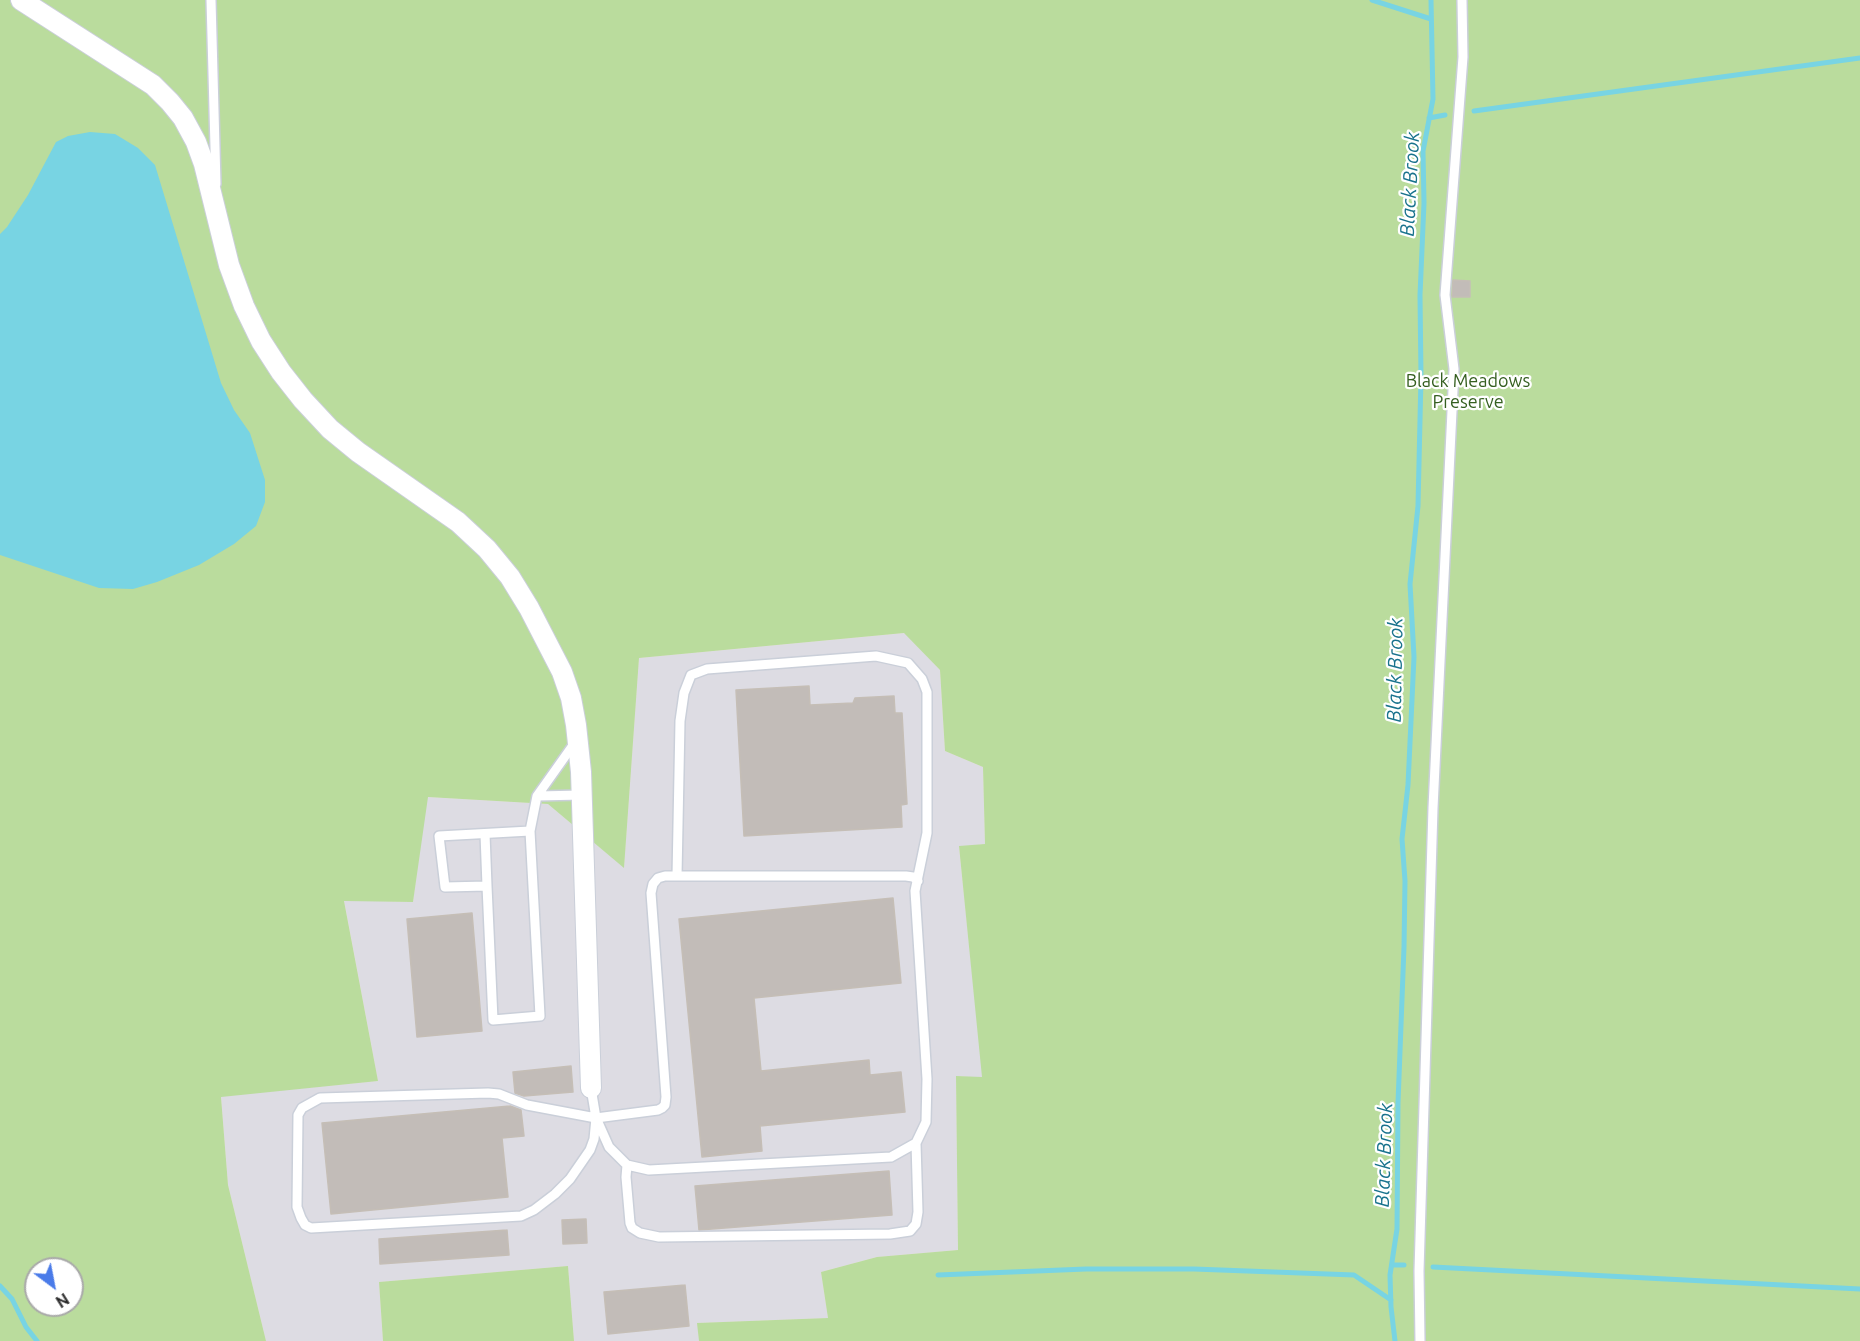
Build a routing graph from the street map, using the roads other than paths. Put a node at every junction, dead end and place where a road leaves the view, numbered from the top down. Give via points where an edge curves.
1 (21, 0) edge
2 (211, 0) edge
3 (1462, 0) edge
4 (217, 217) junction
5 (577, 739) junction
6 (582, 795) junction
7 (537, 796) junction
8 (530, 831) junction
9 (485, 834) junction
10 (677, 876) junction
11 (918, 881) junction
12 (487, 886) junction
13 (591, 1088) joint
14 (596, 1118) junction
15 (916, 1143) junction
16 (627, 1165) junction
17 (1420, 1341) edge

1 - 4 street via 153,85 170,102 196,142
2 - 4 lane
3 - 17 lane via 1463,57 1445,295 1454,369 1433,808 1421,1176
4 - 5 street via 244,306 266,349 303,400 358,452 458,522 510,577 562,672 571,698
5 - 6 street
5 - 7 lane
6 - 7 lane
6 - 13 street
7 - 8 lane
8 - 9 lane
8 - 12 lane via 540,1016 494,1020
9 - 12 lane
9 - 12 lane via 439,837 445,887
10 - 11 lane via 906,876
10 - 11 lane via 680,721 684,693 692,675 707,669 876,656 908,663 927,692 927,833
10 - 14 lane via 658,878 651,893 665,1105 658,1110
11 - 15 lane via 915,891 927,1079 926,1122
13 - 14 lane
14 - 14 lane via 594,1139 570,1179 534,1210 521,1216 311,1228 305,1225 297,1208 298,1116 302,1108 320,1098 488,1093 527,1106
14 - 16 lane via 609,1147
15 - 16 lane via 891,1157 649,1170
15 - 16 lane via 916,1224 910,1231 890,1234 659,1237 640,1233 630,1223

